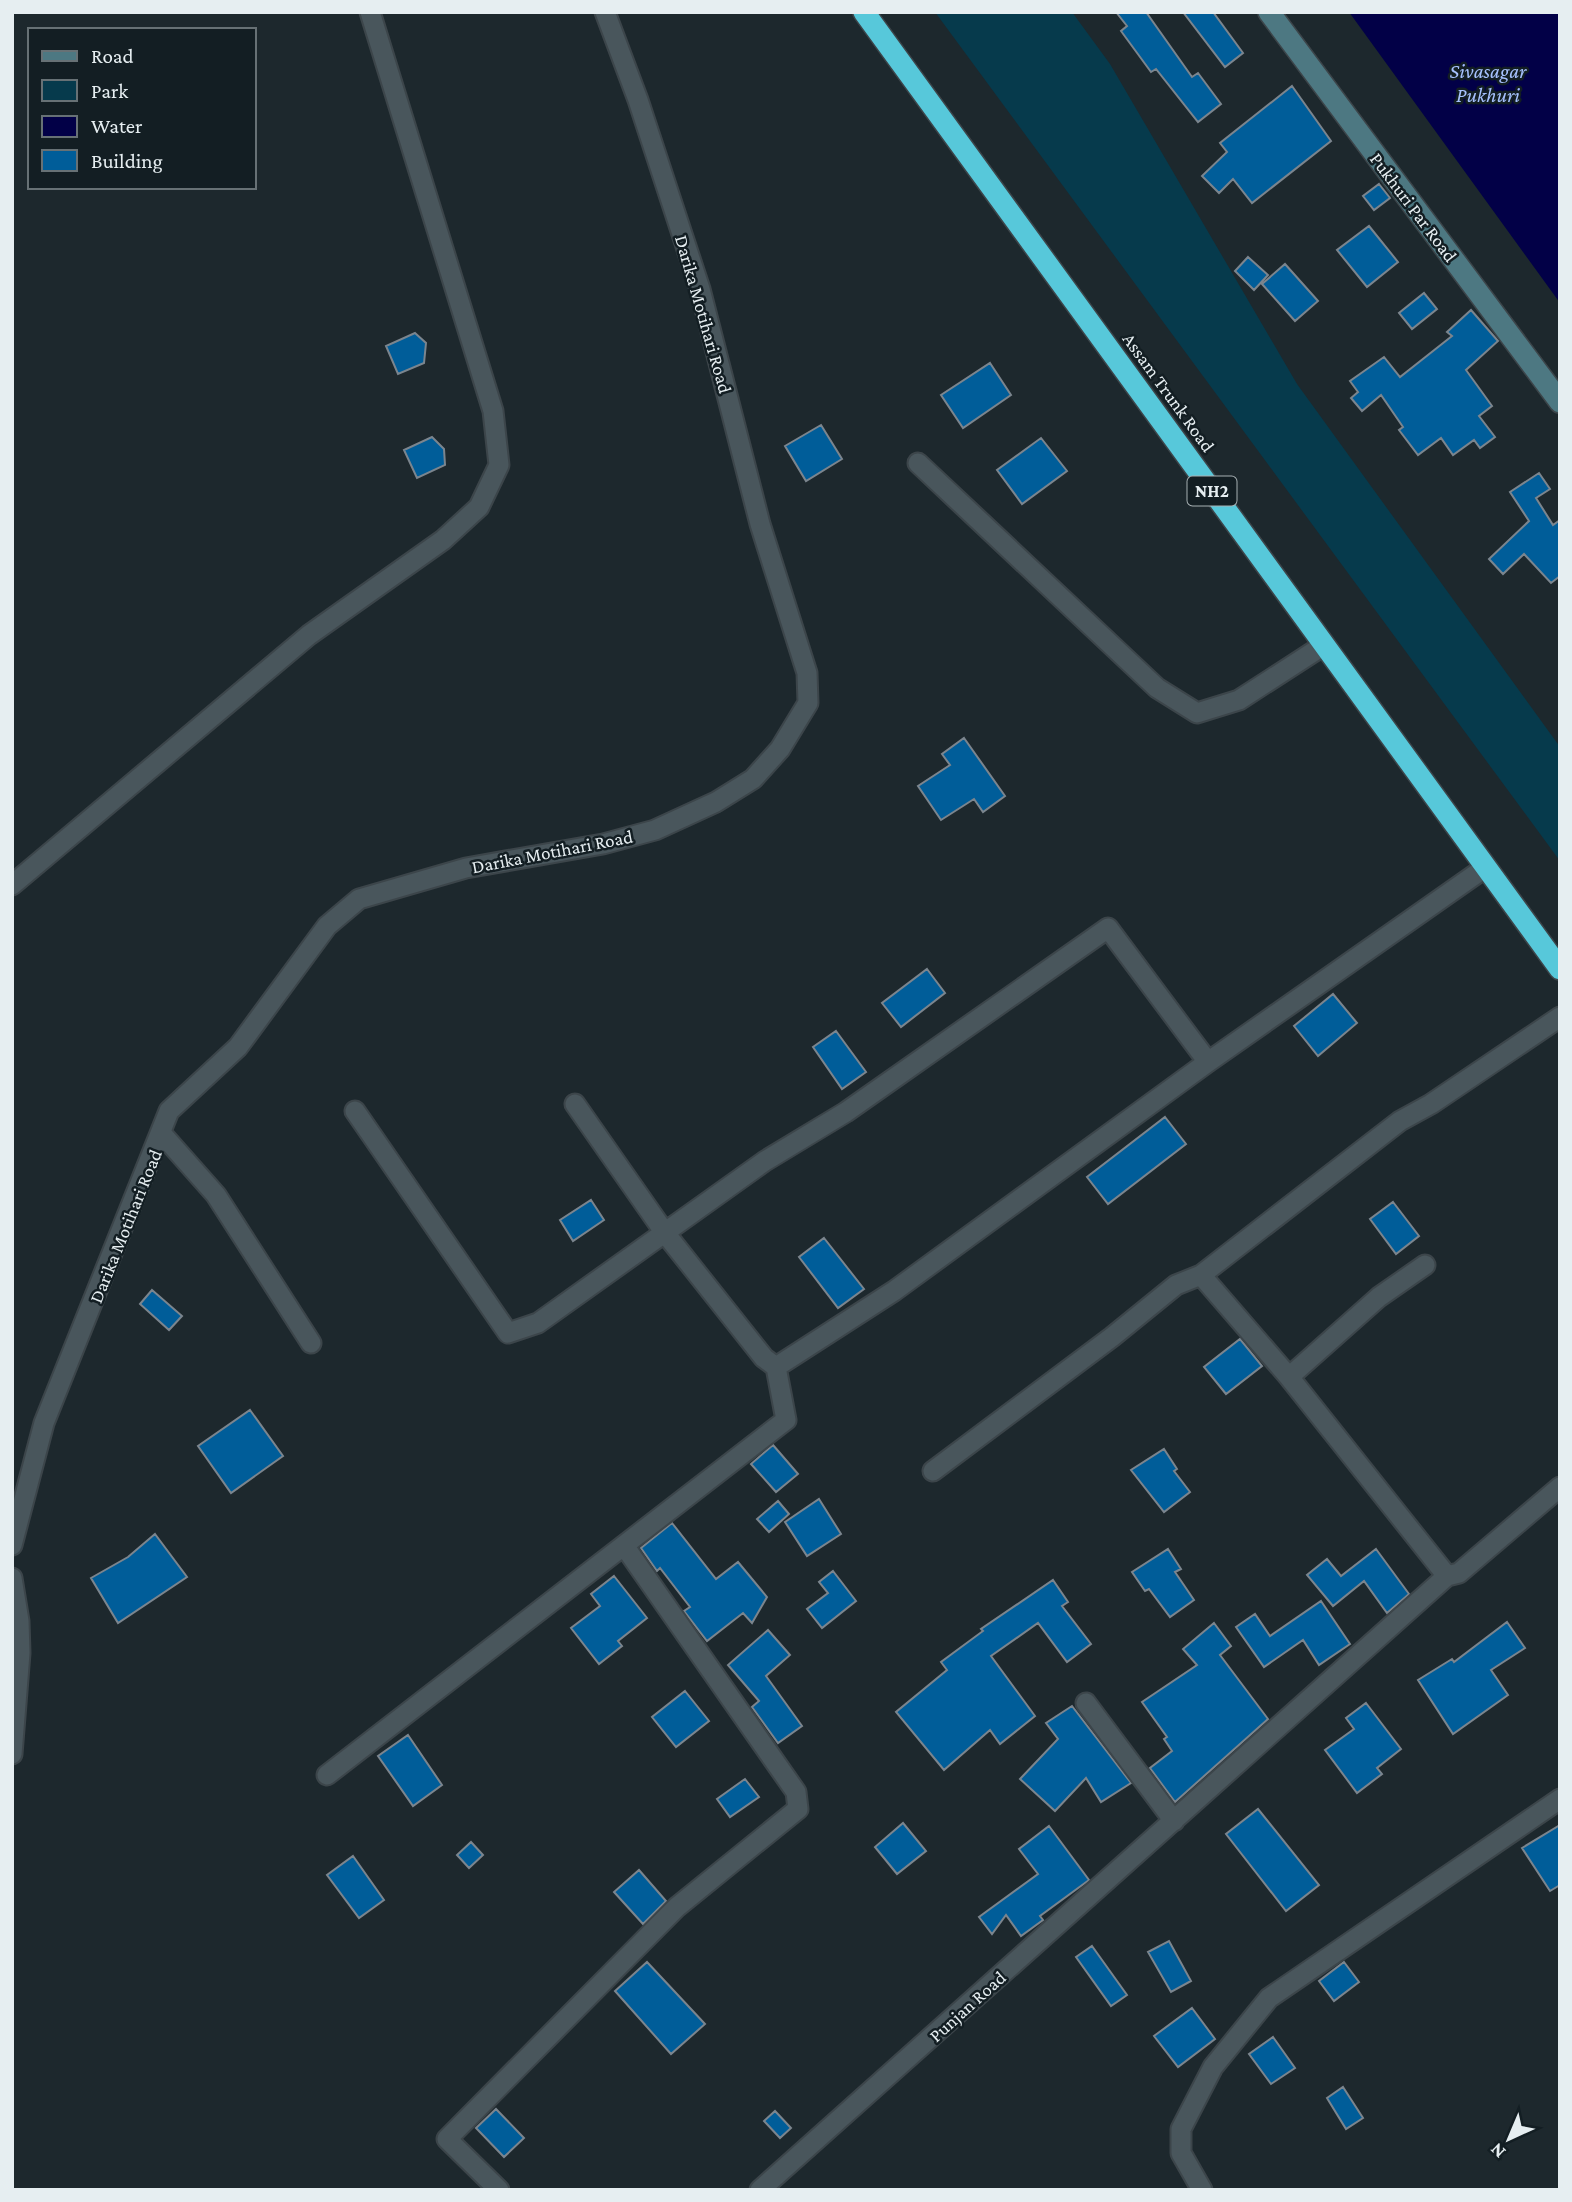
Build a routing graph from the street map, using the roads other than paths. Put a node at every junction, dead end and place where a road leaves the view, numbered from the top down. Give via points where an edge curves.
1 (370, 12) edge
2 (605, 12) edge
3 (864, 12) edge
4 (1269, 12) edge
5 (1560, 402) edge
6 (918, 463) dead end
7 (1324, 645) junction
8 (1486, 867) junction
9 (12, 885) edge
10 (1560, 969) edge
11 (1560, 1017) edge
12 (1208, 1062) junction
13 (575, 1104) dead end
14 (355, 1111) dead end
15 (162, 1134) junction
16 (665, 1233) junction
17 (1425, 1265) dead end
18 (1201, 1275) junction
19 (311, 1343) dead end
20 (776, 1367) junction
21 (1289, 1377) junction
22 (933, 1471) dead end
23 (1560, 1487) edge
24 (12, 1545) edge
25 (625, 1547) junction
26 (1447, 1576) junction
27 (12, 1578) edge
28 (1086, 1703) dead end
29 (12, 1754) edge
30 (327, 1775) dead end
31 (1560, 1799) edge
32 (1174, 1821) junction
33 (499, 2190) edge
34 (760, 2190) edge
35 (1202, 2190) edge

1 - 9 street via 493,411 499,465 479,507 443,540 309,635
2 - 15 street, Darika Motihari Road via 700,289 760,524 807,673 808,703 780,749 753,779 716,803 655,830 466,868 359,899 327,926 238,1047 169,1111
3 - 7 highway, Assam Trunk Road / NH2
4 - 5 street, Pukhuri Par Road
6 - 7 street via 1157,688 1197,713 1240,700
7 - 8 highway, Assam Trunk Road / NH2
8 - 10 highway, Assam Trunk Road / NH2
8 - 12 street
11 - 18 street via 1400,1121
12 - 16 street via 1108,928
12 - 20 street via 894,1291
13 - 16 street
14 - 16 street via 508,1332 538,1323
15 - 19 street via 216,1195
15 - 24 street, Darika Motihari Road via 44,1423
16 - 20 street
17 - 21 street via 1379,1297
18 - 21 street
18 - 22 street via 1176,1285
20 - 25 street via 786,1420
21 - 26 street
23 - 26 street, Punjan Road via 1459,1573
25 - 30 street
25 - 33 street via 796,1792 798,1809 677,1908 447,2139
26 - 32 street, Punjan Road
27 - 29 street via 20,1653
28 - 32 street
31 - 35 street via 1269,1998 1213,2067 1181,2129 1181,2153
32 - 34 street, Punjan Road

